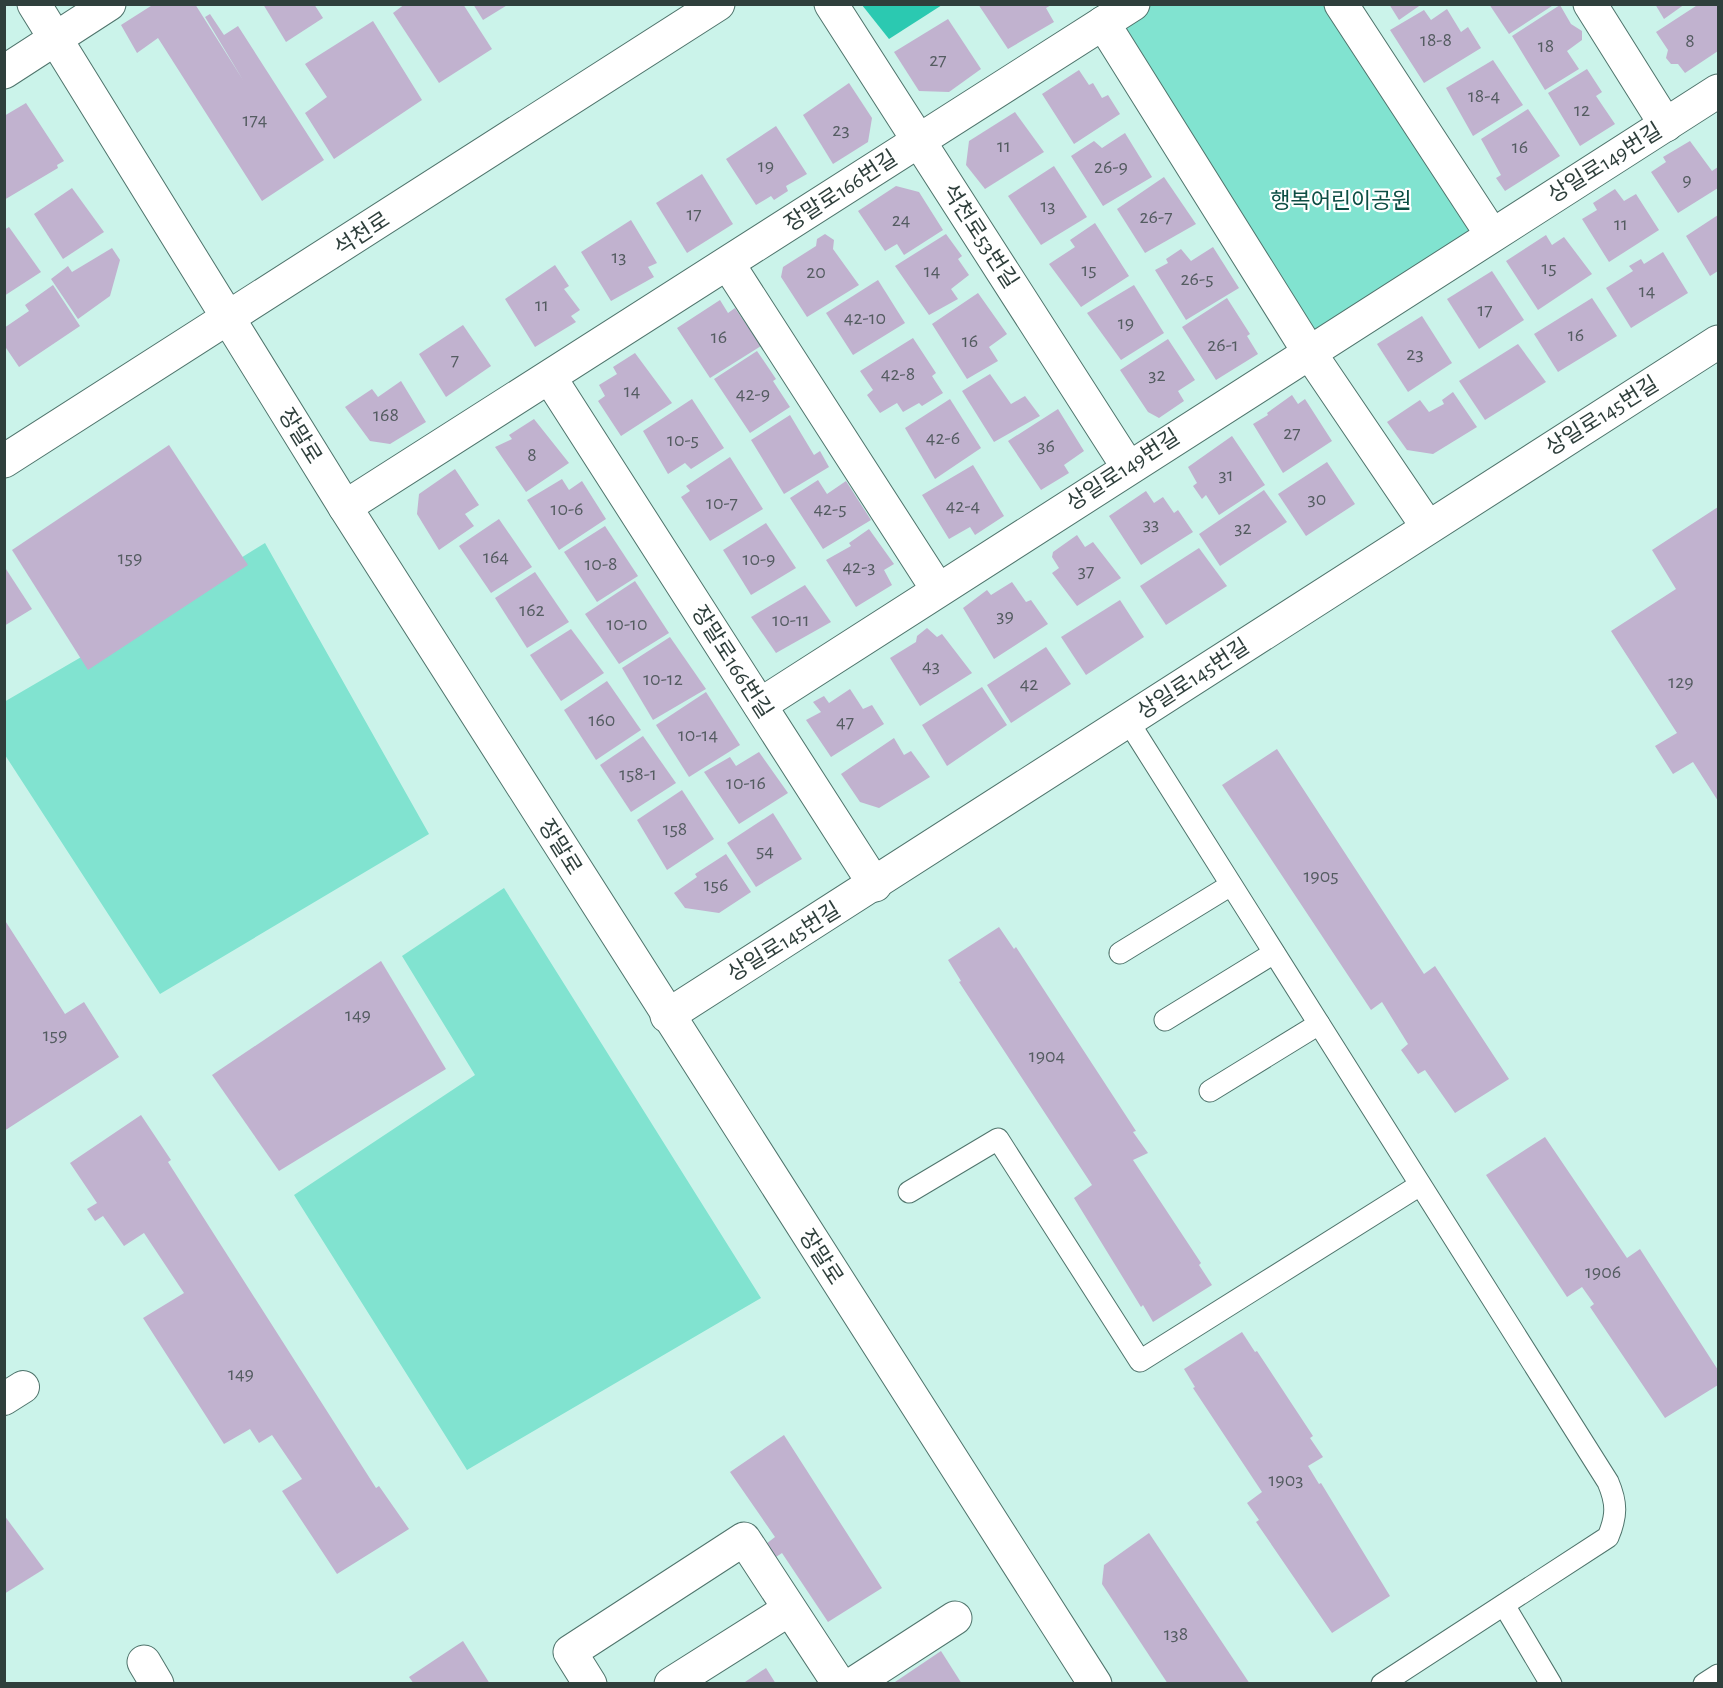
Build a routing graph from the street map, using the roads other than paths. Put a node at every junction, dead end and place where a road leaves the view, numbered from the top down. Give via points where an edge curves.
1 (34, 4) edge
2 (109, 4) edge
3 (718, 4) edge
4 (831, 4) edge
5 (1132, 4) edge
6 (1341, 4) edge
7 (1590, 4) edge
8 (1103, 23) junction
9 (55, 39) junction
10 (4, 72) edge
11 (1719, 91) edge
12 (1666, 125) junction
13 (919, 141) junction
14 (1492, 235) junction
15 (728, 264) junction
16 (227, 321) junction
17 (1719, 342) edge
18 (1310, 352) junction
19 (550, 378) junction
20 (4, 461) edge
21 (1128, 467) junction
22 (345, 507) junction
23 (1428, 526) junction
24 (938, 590) junction
25 (760, 705) junction
26 (1128, 721) junction
27 (875, 885) junction
28 (1231, 885) junction
29 (1120, 953) dead end
30 (1274, 953) junction
31 (667, 1016) junction
32 (1165, 1020) dead end
33 (1319, 1024) junction
34 (1210, 1091) dead end
35 (1420, 1185) junction
36 (909, 1192) dead end
37 (1504, 1605) junction
38 (788, 1610) junction
39 (955, 1618) dead end
40 (1719, 1675) edge
41 (590, 1683) edge
42 (671, 1683) edge
43 (839, 1683) edge
44 (853, 1683) edge
45 (1095, 1683) edge
46 (1382, 1683) edge
47 (1551, 1683) edge
48 (1704, 1683) edge

1 - 9 street, 장말로
2 - 9 street
3 - 16 street, 석천로
4 - 13 street, 석천로53번길
5 - 8 street, 장말로166번길
6 - 14 street
7 - 12 street
8 - 13 street, 장말로166번길
8 - 18 street
9 - 10 street
9 - 16 street, 장말로
11 - 12 street, 상일로149번길
12 - 14 street, 상일로149번길
13 - 15 street, 장말로166번길
13 - 21 street, 석천로53번길
14 - 18 street, 상일로149번길
15 - 19 street, 장말로166번길
15 - 24 street
16 - 20 street, 석천로
16 - 22 street, 장말로
17 - 23 street, 상일로145번길
18 - 21 street, 상일로149번길
18 - 23 street
19 - 22 street, 장말로166번길
19 - 25 street, 장말로166번길
21 - 24 street, 상일로149번길
22 - 31 street, 장말로
23 - 26 street, 상일로145번길
24 - 25 street, 상일로149번길
25 - 27 street, 장말로166번길
26 - 27 street, 상일로145번길
26 - 28 lane
27 - 31 street, 상일로145번길
28 - 29 lane
28 - 30 lane
30 - 32 lane
30 - 33 lane
31 - 45 street, 장말로
33 - 34 lane
33 - 35 lane
35 - 36 lane via 1140,1361 998,1138
35 - 37 lane via 1614,1496 1617,1516 1608,1537
37 - 46 lane
37 - 47 lane
38 - 41 street via 744,1539 570,1652
38 - 42 street
38 - 43 street
39 - 44 street
40 - 48 lane

